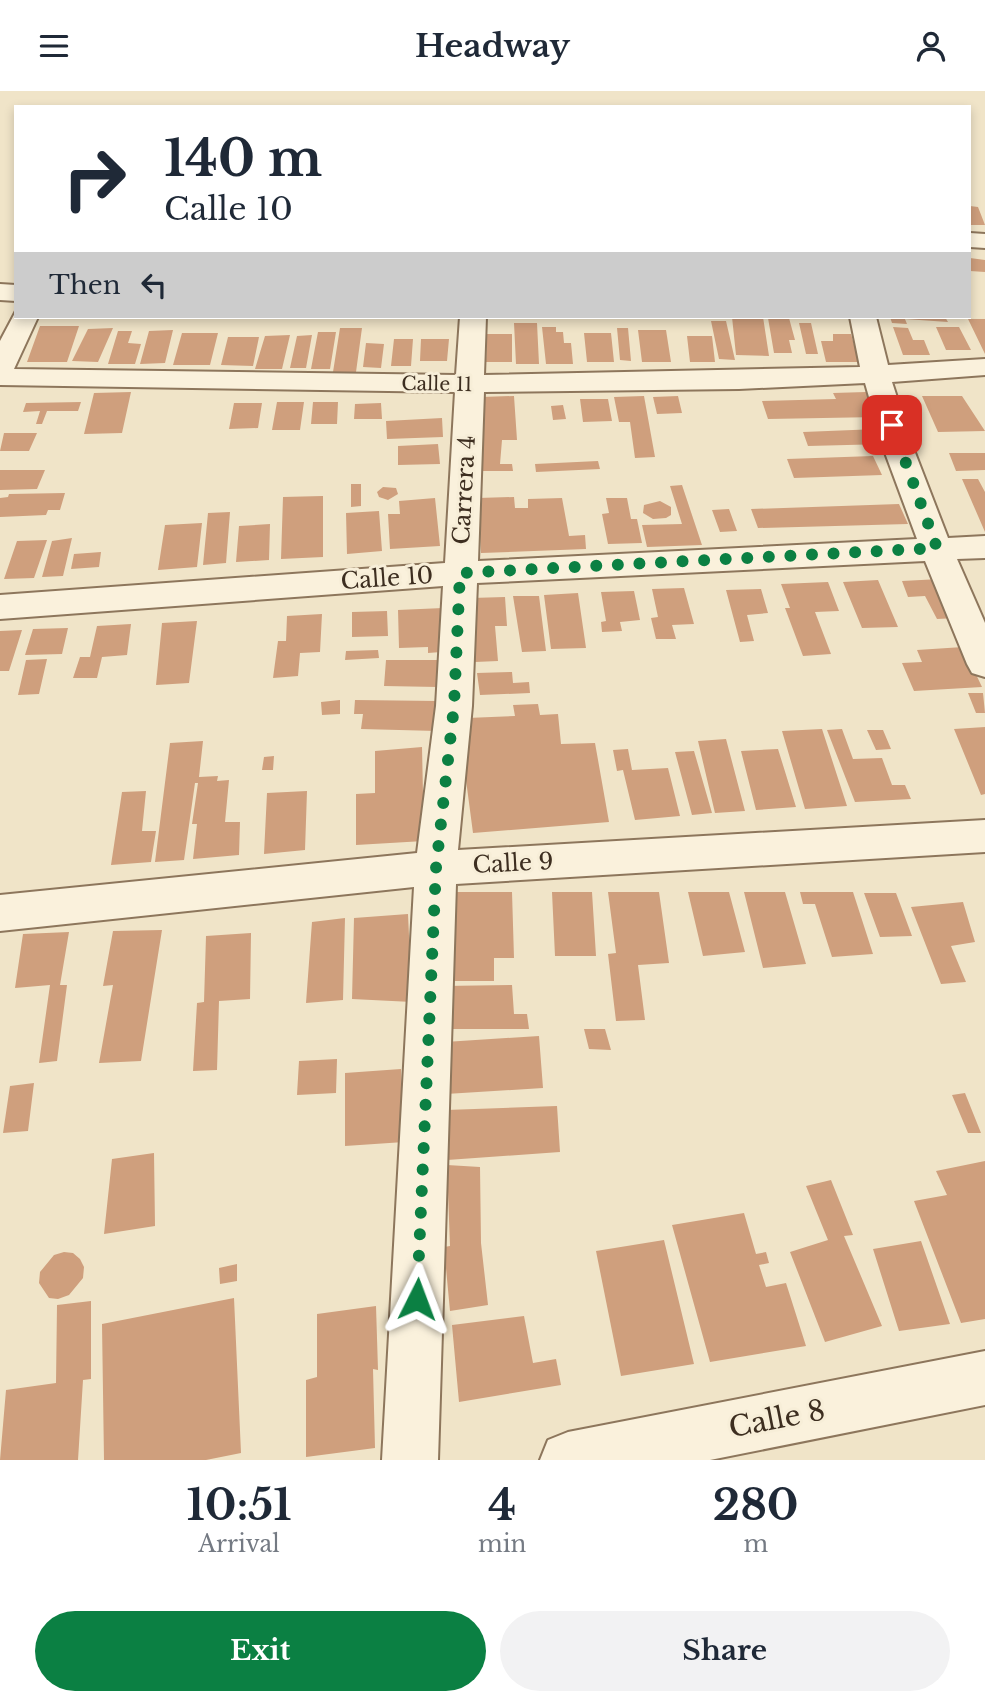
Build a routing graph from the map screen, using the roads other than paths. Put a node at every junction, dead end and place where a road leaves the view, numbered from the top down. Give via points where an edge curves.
1 (23, 319) edge
2 (473, 319) edge
3 (863, 319) edge
4 (985, 367) edge
5 (0, 369) edge
6 (874, 376) junction
7 (0, 377) edge
8 (985, 384) edge
9 (470, 385) junction
10 (985, 547) edge
11 (937, 548) junction
12 (460, 573) junction
13 (0, 607) edge
14 (985, 664) edge
15 (985, 836) edge
16 (436, 868) junction
17 (0, 913) edge
18 (985, 1378) edge
19 (410, 1460) edge
20 (568, 1460) edge

1 - 5 street
2 - 9 street, Carrera 4
3 - 6 street
4 - 6 street, Calle 11
6 - 8 street, Calle 11 via 903,386
6 - 9 street, Calle 11
6 - 11 street
7 - 9 street, Calle 11
9 - 12 street, Carrera 4
10 - 11 street, Calle 10
11 - 12 street, Calle 10
11 - 14 street
12 - 13 street, Calle 10
12 - 16 street, Carrera 4 via 454,706
15 - 16 street, Calle 9
16 - 17 street, Calle 9
16 - 19 street, Carrera 4
18 - 20 street, Calle 8

